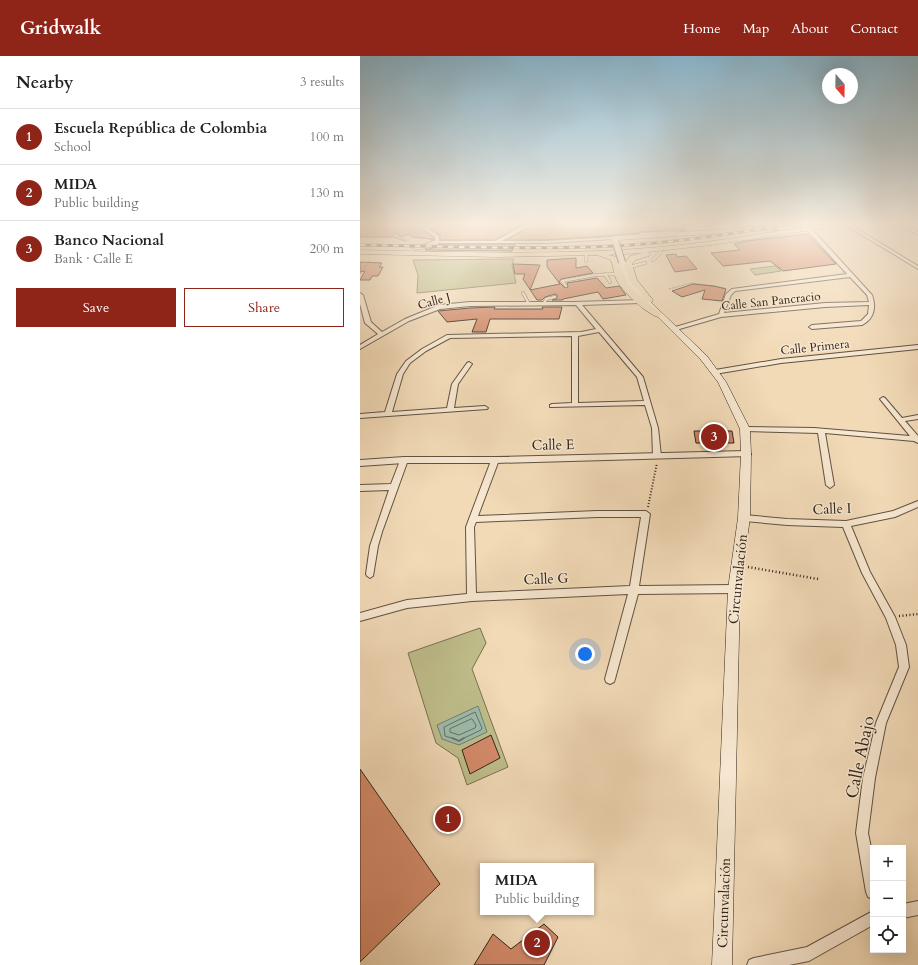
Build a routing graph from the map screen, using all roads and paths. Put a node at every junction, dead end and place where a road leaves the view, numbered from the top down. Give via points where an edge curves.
1 (617, 266) edge
2 (624, 266) edge
3 (843, 266) edge
4 (629, 267) edge
5 (605, 274) junction
6 (619, 274) junction
7 (851, 275) junction
8 (610, 282) dead end
9 (566, 286) dead end
10 (670, 289) dead end
11 (734, 290) junction
12 (360, 294) edge
13 (523, 294) dead end
14 (555, 297) dead end
15 (640, 301) junction
16 (872, 303) junction
17 (529, 304) junction
18 (544, 304) junction
19 (578, 304) junction
20 (660, 315) junction
21 (721, 315) junction
22 (812, 327) dead end
23 (674, 329) junction
24 (599, 330) junction
25 (381, 334) junction
26 (575, 334) junction
27 (360, 347) edge
28 (918, 347) edge
29 (469, 364) dead end
30 (715, 372) junction
31 (883, 399) dead end
32 (648, 404) junction
33 (552, 406) dead end
34 (575, 406) junction
35 (485, 408) dead end
36 (450, 410) junction
37 (388, 414) junction
38 (360, 416) edge
39 (918, 417) edge
40 (902, 420) junction
41 (745, 429) junction
42 (821, 431) junction
43 (917, 440) edge
44 (746, 454) junction
45 (657, 456) junction
46 (404, 460) junction
47 (495, 460) junction
48 (360, 463) edge
49 (657, 468) dead end
50 (830, 485) dead end
51 (395, 487) junction
52 (360, 488) edge
53 (918, 504) edge
54 (646, 514) junction
55 (744, 518) junction
56 (473, 519) junction
57 (846, 524) junction
58 (738, 566) junction
59 (370, 574) dead end
60 (818, 579) dead end
61 (734, 589) junction
62 (634, 590) junction
63 (472, 597) junction
64 (918, 614) edge
65 (360, 617) edge
66 (890, 617) junction
67 (610, 679) dead end
68 (871, 881) edge
69 (918, 908) edge
70 (906, 910) edge
71 (870, 920) edge
72 (722, 965) edge
73 (754, 965) edge

1 - 6 main road
2 - 20 main road, Circunvalación, bridge via 629,282 642,299
3 - 7 street
4 - 20 main road via 634,283
5 - 6 lane
5 - 8 lane
5 - 9 lane via 562,281
6 - 15 main road via 627,289
7 - 11 street
7 - 16 street via 869,295
10 - 11 path via 692,284
11 - 21 street via 729,294
12 - 25 street via 368,323
13 - 17 lane
14 - 18 lane via 546,299
15 - 19 street, Calle J
15 - 20 main road
16 - 21 street, Calle San Pancracio
16 - 22 street via 871,315 862,323
17 - 18 street, Calle J
17 - 25 street, Calle J via 439,307
18 - 19 street, Calle J
19 - 24 street
20 - 23 main road, Circunvalación
21 - 23 street, Calle San Pancracio
23 - 30 main road, Circunvalación
24 - 26 street
24 - 32 street via 640,377
25 - 27 street, Calle J
26 - 34 street
26 - 37 street via 449,336 408,362 400,374
28 - 30 street, Calle Primera via 781,361
29 - 36 street via 455,384
30 - 41 main road, Circunvalación
31 - 40 street
32 - 34 street
32 - 45 street
33 - 34 street
35 - 36 street
36 - 37 street
37 - 38 street
39 - 40 street
40 - 43 street
41 - 42 street
41 - 44 main road, Circunvalación
42 - 43 street
42 - 50 street
44 - 45 street, Calle E
44 - 55 main road, Circunvalación
45 - 47 street, Calle E
46 - 47 street, Calle E
46 - 48 street, Calle E
46 - 51 street
47 - 56 street
49 - 54 path
51 - 52 street
51 - 59 street via 375,540
53 - 57 street, Calle I via 894,514
54 - 56 street
54 - 62 street
55 - 57 street, Calle I
55 - 58 main road, Circunvalación
56 - 63 street via 470,527
57 - 66 street, Calle Abajo via 866,573
58 - 60 path
58 - 61 main road, Circunvalación
61 - 62 street, Calle G
61 - 72 main road, Circunvalación
62 - 63 street, Calle G
62 - 67 street
63 - 65 street, Calle G via 407,604
64 - 66 path
66 - 68 street, Calle Abajo via 901,645 904,667 881,723 868,786 862,833
69 - 70 street
71 - 73 street via 809,954

